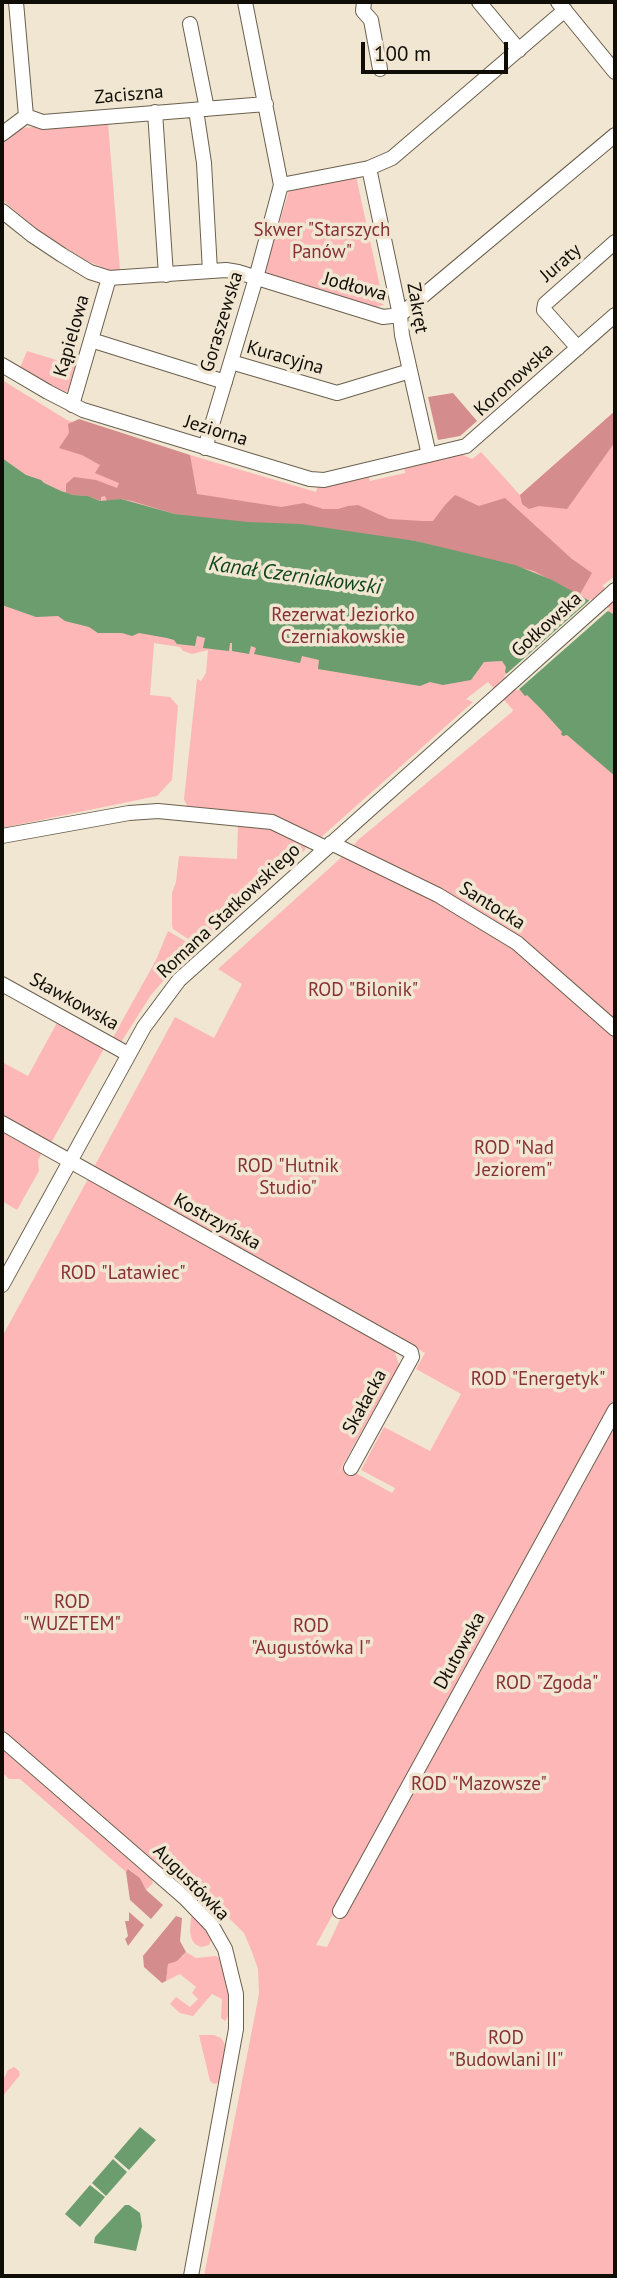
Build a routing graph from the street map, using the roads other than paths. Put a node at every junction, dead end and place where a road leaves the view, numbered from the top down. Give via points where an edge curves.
1 (16, 2) edge
2 (245, 2) edge
3 (364, 2) edge
4 (479, 2) edge
5 (561, 6) edge
6 (190, 24) dead end
7 (519, 50) junction
8 (380, 69) dead end
9 (615, 72) edge
10 (266, 104) junction
11 (202, 110) junction
12 (155, 112) junction
13 (26, 116) junction
14 (2, 134) edge
15 (615, 135) edge
16 (369, 168) junction
17 (281, 185) junction
18 (2, 211) edge
19 (615, 242) edge
20 (210, 271) junction
21 (166, 275) junction
22 (109, 278) junction
23 (256, 278) junction
24 (400, 315) junction
25 (615, 315) edge
26 (91, 340) junction
27 (578, 348) junction
28 (231, 362) junction
29 (2, 365) edge
30 (410, 371) junction
31 (225, 382) junction
32 (72, 405) junction
33 (205, 448) junction
34 (429, 455) junction
35 (613, 592) edge
36 (505, 688) joint
37 (2, 836) edge
38 (328, 845) junction
39 (2, 984) edge
40 (615, 1029) edge
41 (128, 1054) junction
42 (2, 1123) edge
43 (70, 1161) junction
44 (2, 1285) edge
45 (412, 1354) joint
46 (615, 1410) edge
47 (351, 1468) dead end
48 (2, 1739) edge
49 (340, 1912) dead end
50 (191, 2276) edge

1 - 13 street
2 - 10 street, Goraszewska
3 - 8 street
4 - 7 street
5 - 7 street
5 - 9 street
6 - 11 street
7 - 16 street via 392,158
10 - 11 street, Zaciszna
10 - 17 street, Goraszewska
11 - 12 street, Zaciszna
11 - 20 street
12 - 13 street, Zaciszna via 43,122
12 - 21 street
13 - 14 street
15 - 24 street, Jodłowa
16 - 17 street
16 - 24 street, Zakręt
17 - 23 street, Goraszewska
18 - 22 street, Jodłowa via 48,247
19 - 27 street, Juraty via 545,304 544,310
20 - 21 street, Jodłowa
20 - 23 street, Jodłowa
21 - 22 street, Jodłowa
22 - 26 street, Kąpielowa
23 - 24 street, Jodłowa via 383,317
23 - 28 street, Goraszewska
24 - 30 street, Zakręt
25 - 27 street, Koronowska
26 - 31 street
26 - 32 street, Kąpielowa
27 - 34 street, Koronowska via 470,444
28 - 30 street, Kuracyjna via 337,393
28 - 31 street, Goraszewska
29 - 32 street, Jeziorna
30 - 34 street, Zakręt
31 - 33 street, Goraszewska
32 - 33 street, Jeziorna
33 - 34 street, Jeziorna via 316,480
35 - 36 street, Gołkowska
36 - 38 street, Romana Statkowskiego
37 - 38 street, Santocka via 129,813 178,812 272,822
38 - 40 street, Santocka via 438,895 517,943
38 - 41 street, Romana Statkowskiego via 179,980
39 - 41 street, Sławkowska
41 - 43 street, Romana Statkowskiego
42 - 43 street, Kostrzyńska
43 - 44 street, Romana Statkowskiego
43 - 45 street, Kostrzyńska
45 - 47 street, Skałacka
46 - 49 street, Dłutowska
48 - 50 street, Augustówka via 185,1898 212,1926 225,1948 236,1994 236,2029

